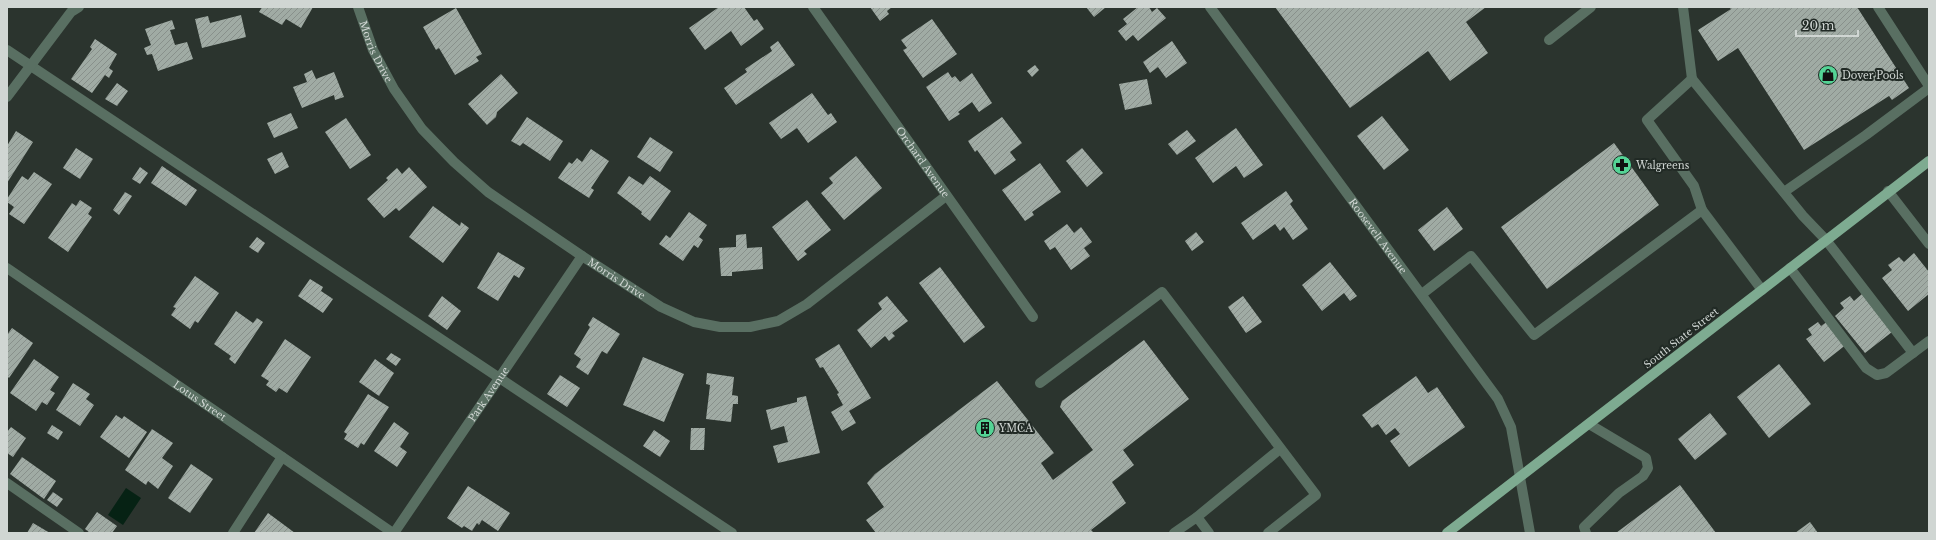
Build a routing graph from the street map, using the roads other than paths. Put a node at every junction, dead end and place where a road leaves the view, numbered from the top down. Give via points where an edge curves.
1 (79, 7) edge
2 (358, 7) edge
3 (813, 7) edge
4 (1210, 7) edge
5 (1591, 7) edge
6 (1683, 7) edge
7 (1878, 7) edge
8 (1549, 40) dead end
9 (7, 50) edge
10 (30, 66) junction
11 (1692, 79) junction
12 (1929, 87) edge
13 (7, 97) edge
14 (1929, 161) edge
15 (1888, 191) junction
16 (1784, 192) junction
17 (946, 196) junction
18 (1702, 210) junction
19 (1826, 240) junction
20 (1929, 244) edge
21 (582, 256) junction
22 (7, 268) edge
23 (1790, 268) junction
24 (1762, 290) junction
25 (1422, 294) junction
26 (1033, 317) dead end
27 (1929, 341) edge
28 (1913, 353) junction
29 (500, 377) junction
30 (1040, 383) dead end
31 (1589, 424) junction
32 (1280, 449) junction
33 (282, 457) junction
34 (1519, 477) junction
35 (7, 483) edge
36 (1197, 517) junction
37 (1585, 530) edge
38 (79, 533) edge
39 (233, 533) edge
40 (393, 533) edge
41 (732, 533) edge
42 (1174, 533) edge
43 (1209, 533) edge
44 (1268, 533) edge
45 (1447, 533) edge
46 (1530, 533) edge

1 - 10 street via 71,12
2 - 21 street, Morris Drive via 374,50 394,89 422,129 488,192
3 - 17 street, Orchard Avenue
4 - 25 street, Roosevelt Avenue
5 - 8 street
6 - 11 street
7 - 12 street
9 - 10 street
10 - 13 street
10 - 29 street
11 - 16 street
11 - 18 street via 1647,120 1694,186
12 - 16 street
14 - 15 main road, South State Street
15 - 19 main road, South State Street
15 - 20 street
16 - 19 street
17 - 21 street, Morris Drive via 807,304 778,321 750,327 720,327 694,322 661,307
17 - 26 street, Orchard Avenue
18 - 24 street
18 - 25 street via 1534,335 1471,256
19 - 23 main road, South State Street
19 - 28 street
21 - 29 street, Park Avenue
22 - 33 street, Lotus Street
23 - 24 main road, South State Street
23 - 28 street via 1866,368 1877,375 1886,373
24 - 31 main road, South State Street
25 - 34 street, Roosevelt Avenue via 1498,399 1511,427
27 - 28 street
29 - 40 street, Park Avenue
29 - 41 street
30 - 32 street via 1162,292
31 - 34 main road, South State Street
31 - 37 street via 1646,458 1648,468 1643,476 1619,493
32 - 36 street
32 - 44 street via 1316,495
33 - 39 street
33 - 40 street, Lotus Street
34 - 45 main road, South State Street
34 - 46 street, Roosevelt Avenue
35 - 38 street
36 - 42 street
36 - 43 street

